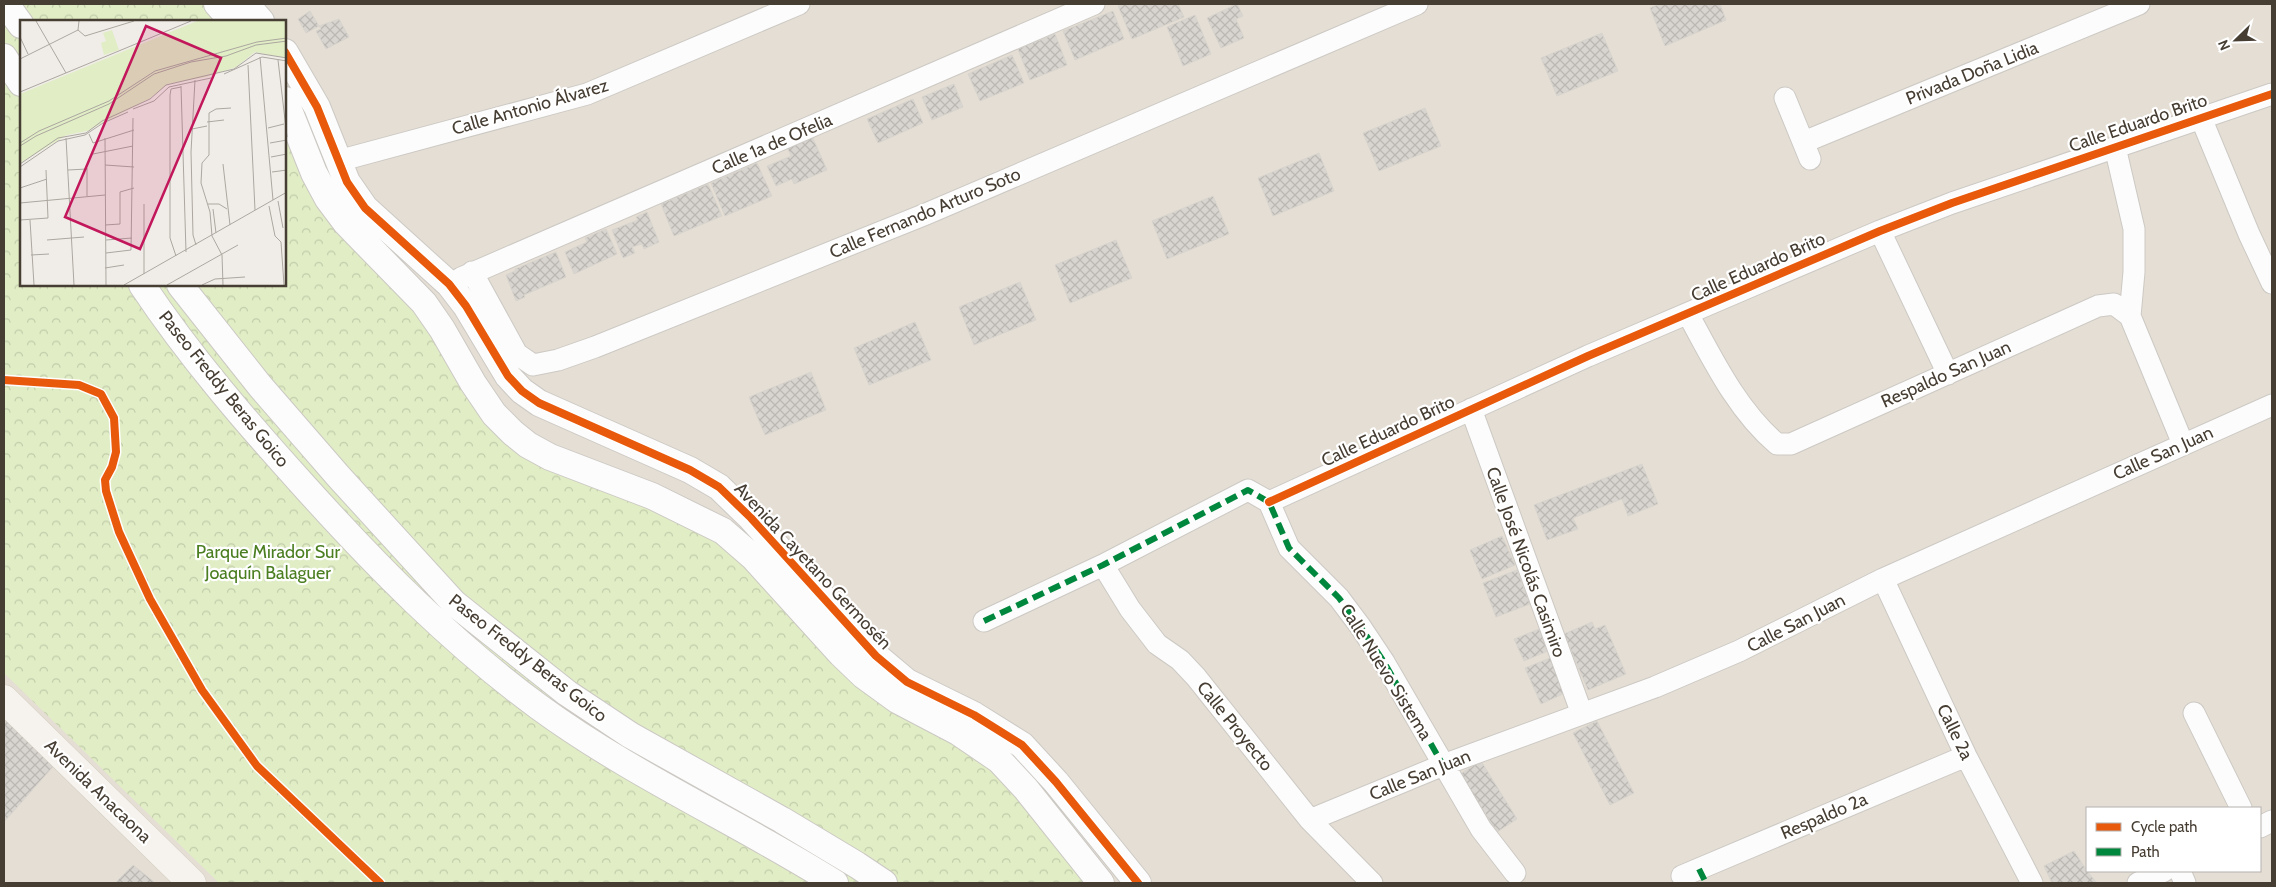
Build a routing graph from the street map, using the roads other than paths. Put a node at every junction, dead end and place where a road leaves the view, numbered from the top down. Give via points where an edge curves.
1 (6, 4) edge
2 (217, 4) edge
3 (246, 4) edge
4 (799, 4) edge
5 (1094, 4) edge
6 (1417, 4) edge
7 (2140, 4) edge
8 (231, 20) edge
9 (260, 20) edge
10 (20, 24) edge
11 (286, 54) edge
12 (4, 57) edge
13 (20, 81) edge
14 (2272, 94) edge
15 (1785, 98) dead end
16 (286, 102) edge
17 (2201, 118) junction
18 (2115, 147) junction
19 (338, 161) junction
20 (1880, 230) junction
21 (472, 272) junction
22 (2272, 283) edge
23 (449, 284) junction
24 (143, 286) edge
25 (181, 286) edge
26 (1688, 314) junction
27 (2130, 316) junction
28 (1948, 374) junction
29 (2272, 404) edge
30 (1471, 409) junction
31 (2183, 444) junction
32 (1269, 502) junction
33 (1102, 565) junction
34 (1883, 579) junction
35 (984, 621) dead end
36 (4, 699) edge
37 (2194, 713) dead end
38 (1582, 714) junction
39 (1966, 756) junction
40 (1443, 765) junction
41 (2241, 807) edge
42 (1310, 820) junction
43 (2162, 872) edge
44 (1514, 873) dead end
45 (1695, 876) edge
46 (192, 883) edge
47 (835, 883) edge
48 (884, 883) edge
49 (1101, 883) edge
50 (1138, 883) edge
51 (1372, 883) edge
52 (2032, 883) edge
53 (2138, 883) edge

1 - 10 street
2 - 8 street
3 - 9 street
4 - 19 street, Calle Antonio Álvarez via 586,94
5 - 21 street, Calle 1a de Ofelia
6 - 21 street, Calle Fernando Arturo Soto via 926,214 558,360 533,366 517,354
7 - 15 street, Privada Doña Lidia via 1807,150
11 - 19 street, Avenida Cayetano Germosén via 317,107
12 - 13 street
14 - 17 street, Calle Eduardo Brito
16 - 49 street via 328,199 346,223 424,303 494,414 513,433 550,457 652,496 723,531 754,558 864,676 896,700 958,732 999,760
17 - 18 street, Calle Eduardo Brito
17 - 22 street via 2248,234
18 - 20 street, Calle Eduardo Brito
18 - 27 street via 2134,229
19 - 23 street, Avenida Cayetano Germosén via 347,182 365,208
20 - 26 street, Calle Eduardo Brito
20 - 28 street
21 - 23 street, Calle 1a de Ofelia
23 - 50 street, Avenida Cayetano Germosén via 508,376 522,391 540,403 690,470 718,487 751,518 876,656 907,682 974,715 1022,745
24 - 47 street, Paseo Freddy Beras Goico via 218,387 275,454 344,530 462,646 540,707 618,759
25 - 48 street, Paseo Freddy Beras Goico via 339,478 454,603 567,693 630,735 857,864
26 - 28 street, Respaldo San Juan via 1721,374 1762,431 1777,444 1791,444
26 - 30 street, Calle Eduardo Brito
27 - 28 street, Respaldo San Juan via 2114,304 2098,306
27 - 31 street
29 - 31 street, Calle San Juan
30 - 32 street, Calle Eduardo Brito
30 - 38 street, Calle José Nicolás Casimiro
31 - 34 street, Calle San Juan
32 - 33 street via 1248,490
32 - 40 street, Calle Nuevo Sistema via 1290,548 1339,598 1360,626
33 - 35 street
33 - 42 street, Calle Proyecto via 1130,610 1157,644 1180,660 1196,677
34 - 38 street, Calle San Juan via 1740,651
34 - 39 street, Calle 2a
36 - 46 main road, Avenida Anacaona
37 - 41 street
38 - 40 street, Calle San Juan
39 - 45 street, Respaldo 2a
39 - 52 street, Calle 2a
40 - 42 street, Calle San Juan
40 - 44 street, Calle Nuevo Sistema via 1481,829
42 - 51 street, Calle Proyecto
43 - 53 street

